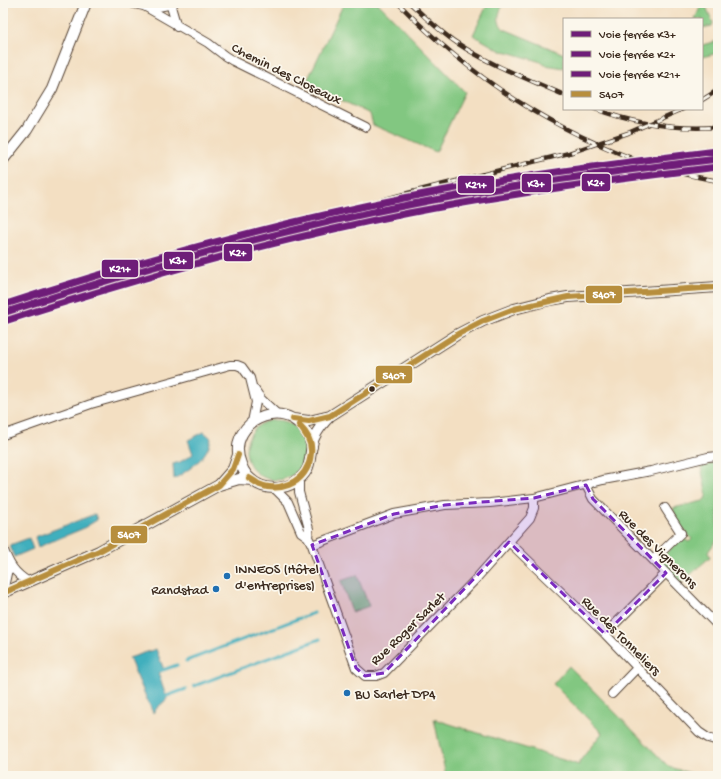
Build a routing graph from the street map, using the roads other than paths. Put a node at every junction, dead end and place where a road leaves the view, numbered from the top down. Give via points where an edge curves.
1 (171, 3) edge
2 (139, 4) edge
3 (87, 6) edge
4 (177, 26) junction
5 (366, 127) dead end
6 (3, 160) edge
7 (718, 287) edge
8 (254, 387) junction
9 (278, 415) junction
10 (330, 416) junction
11 (293, 419) junction
12 (252, 422) junction
13 (3, 436) edge
14 (312, 447) junction
15 (238, 455) junction
16 (718, 456) edge
17 (299, 479) junction
18 (252, 480) junction
19 (220, 485) junction
20 (586, 485) junction
21 (274, 488) junction
22 (534, 498) junction
23 (665, 508) dead end
24 (310, 541) junction
25 (509, 542) junction
26 (3, 548) edge
27 (6, 557) junction
28 (653, 560) junction
29 (666, 573) junction
30 (29, 582) junction
31 (3, 592) edge
32 (718, 626) edge
33 (605, 634) junction
34 (637, 668) junction
35 (612, 694) dead end
36 (718, 741) edge

1 - 2 street via 153,7
1 - 4 street
2 - 4 street, Chemin des Closeaux
3 - 6 street via 52,89 27,130
4 - 5 street, Chemin des Closeaux via 208,43 233,61
7 - 10 street via 568,297 514,309 458,334
8 - 9 street via 261,399
8 - 12 street via 256,402
8 - 13 street via 242,367 230,365 91,404
9 - 11 street
9 - 12 street via 263,416
10 - 11 street via 308,421
10 - 14 street via 319,430
11 - 14 street via 305,430
12 - 15 street via 241,437
14 - 17 street via 310,465
15 - 18 street via 242,469
15 - 19 street via 233,469
16 - 20 street
17 - 21 street via 283,487
17 - 24 street via 299,492
18 - 19 street via 239,479
18 - 21 street via 262,486
19 - 30 street via 99,551
20 - 22 street
20 - 28 street, Rue des Vignerons via 593,499
21 - 24 street via 288,502 301,532
22 - 24 street via 445,505 394,514
22 - 25 street, Rue Roger Sarlet via 530,518
23 - 28 street via 681,533
24 - 25 street, Rue Roger Sarlet via 356,668 365,676 384,673
25 - 33 street, Rue des Tonneliers
26 - 27 street
27 - 30 street via 13,570
27 - 31 street via 8,569
28 - 29 street, Rue des Vignerons
29 - 32 street, Rue des Vignerons
29 - 33 street
30 - 31 street
33 - 34 street, Rue des Tonneliers
34 - 35 street
34 - 36 street, Rue des Tonneliers via 699,732

